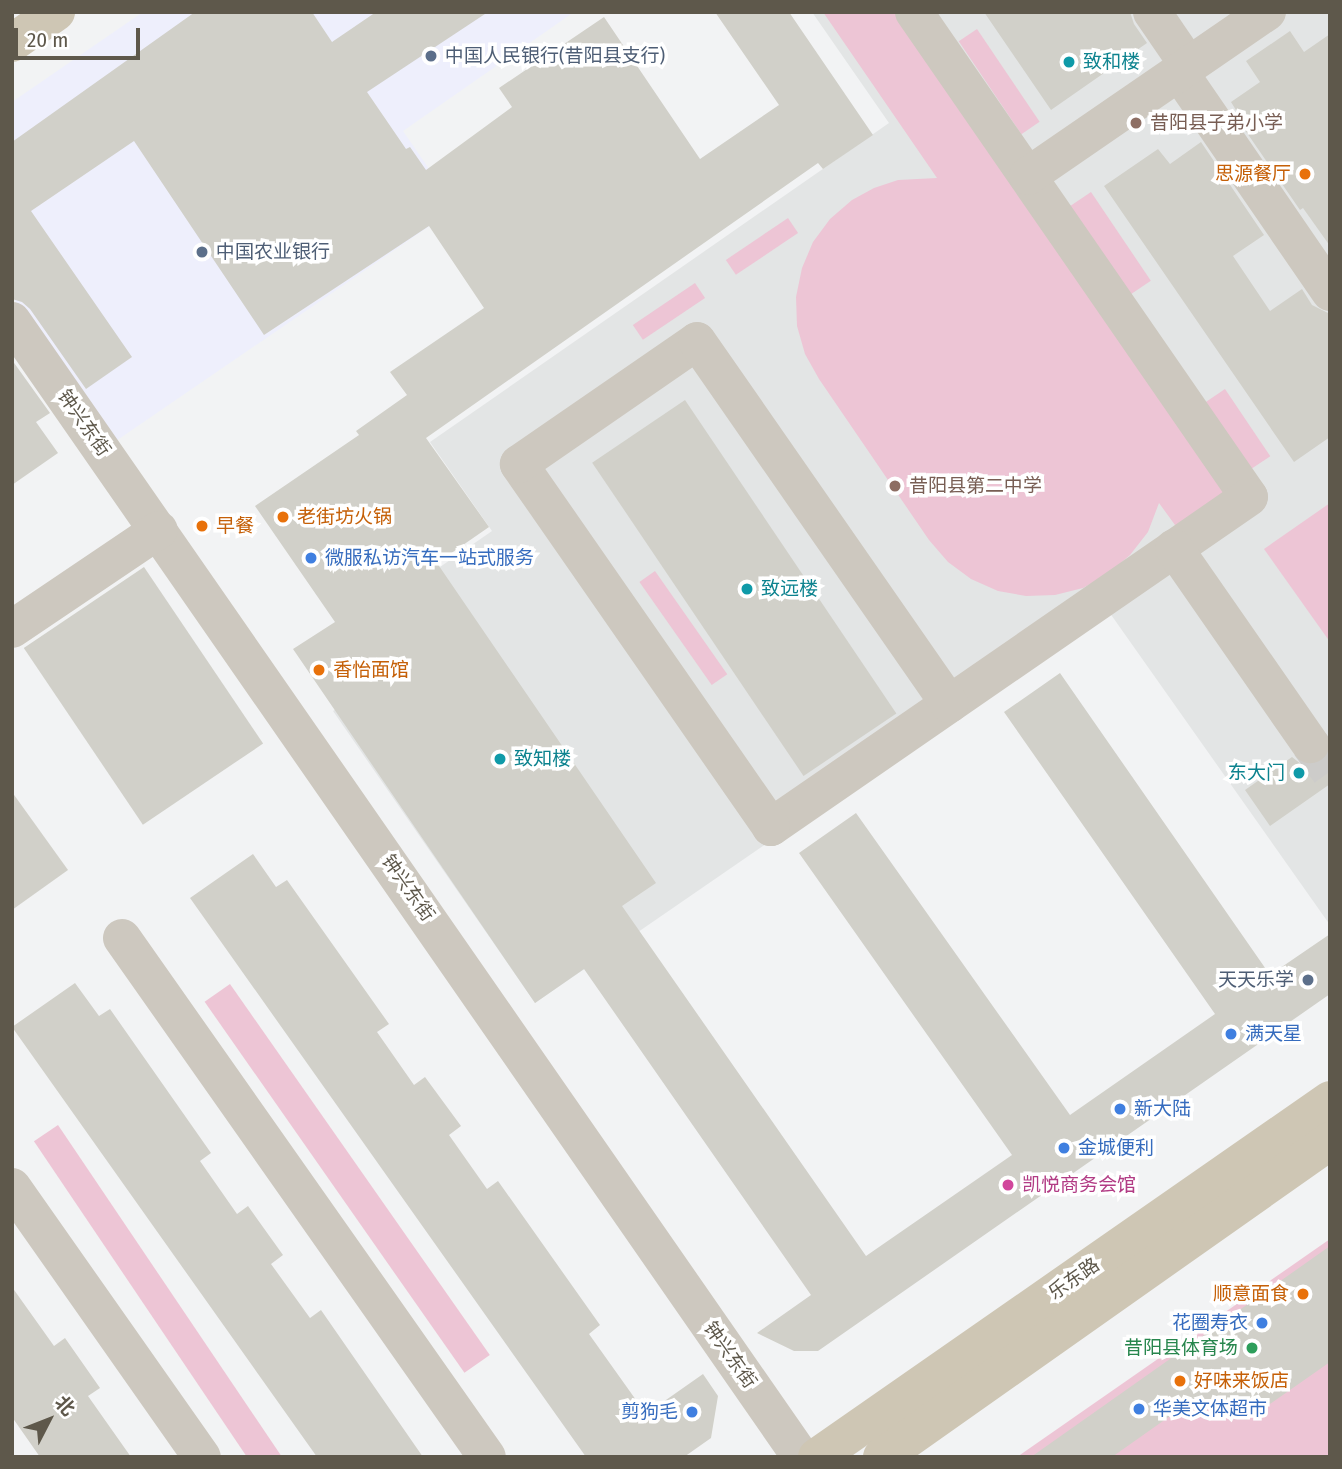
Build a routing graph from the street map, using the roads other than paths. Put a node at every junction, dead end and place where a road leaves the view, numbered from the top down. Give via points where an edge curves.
1 (56, 12) edge
2 (914, 12) edge
3 (1152, 12) edge
4 (1267, 12) edge
5 (12, 43) edge
6 (1184, 69) junction
7 (1028, 176) junction
8 (1330, 292) edge
9 (12, 321) edge
10 (159, 530) junction
11 (1174, 548) junction
12 (12, 629) edge
13 (948, 704) junction
14 (1310, 744) tunnel mouth
15 (122, 938) dead end
16 (1330, 1100) edge
17 (1330, 1140) edge
18 (12, 1187) edge
19 (202, 1457) edge
20 (487, 1457) edge
21 (801, 1457) edge
22 (817, 1457) edge
23 (882, 1457) edge

1 - 5 main road
2 - 7 street
3 - 6 street
4 - 6 street
6 - 7 street
6 - 8 street
7 - 11 street via 1249,497
9 - 10 street, 钟兴东街
10 - 12 street
10 - 21 street, 钟兴东街
11 - 13 street
11 - 14 street
13 - 13 street via 771,827 519,464 697,341
15 - 20 street
16 - 22 main road, 乐东路
17 - 23 main road, 乐东路
18 - 19 street

